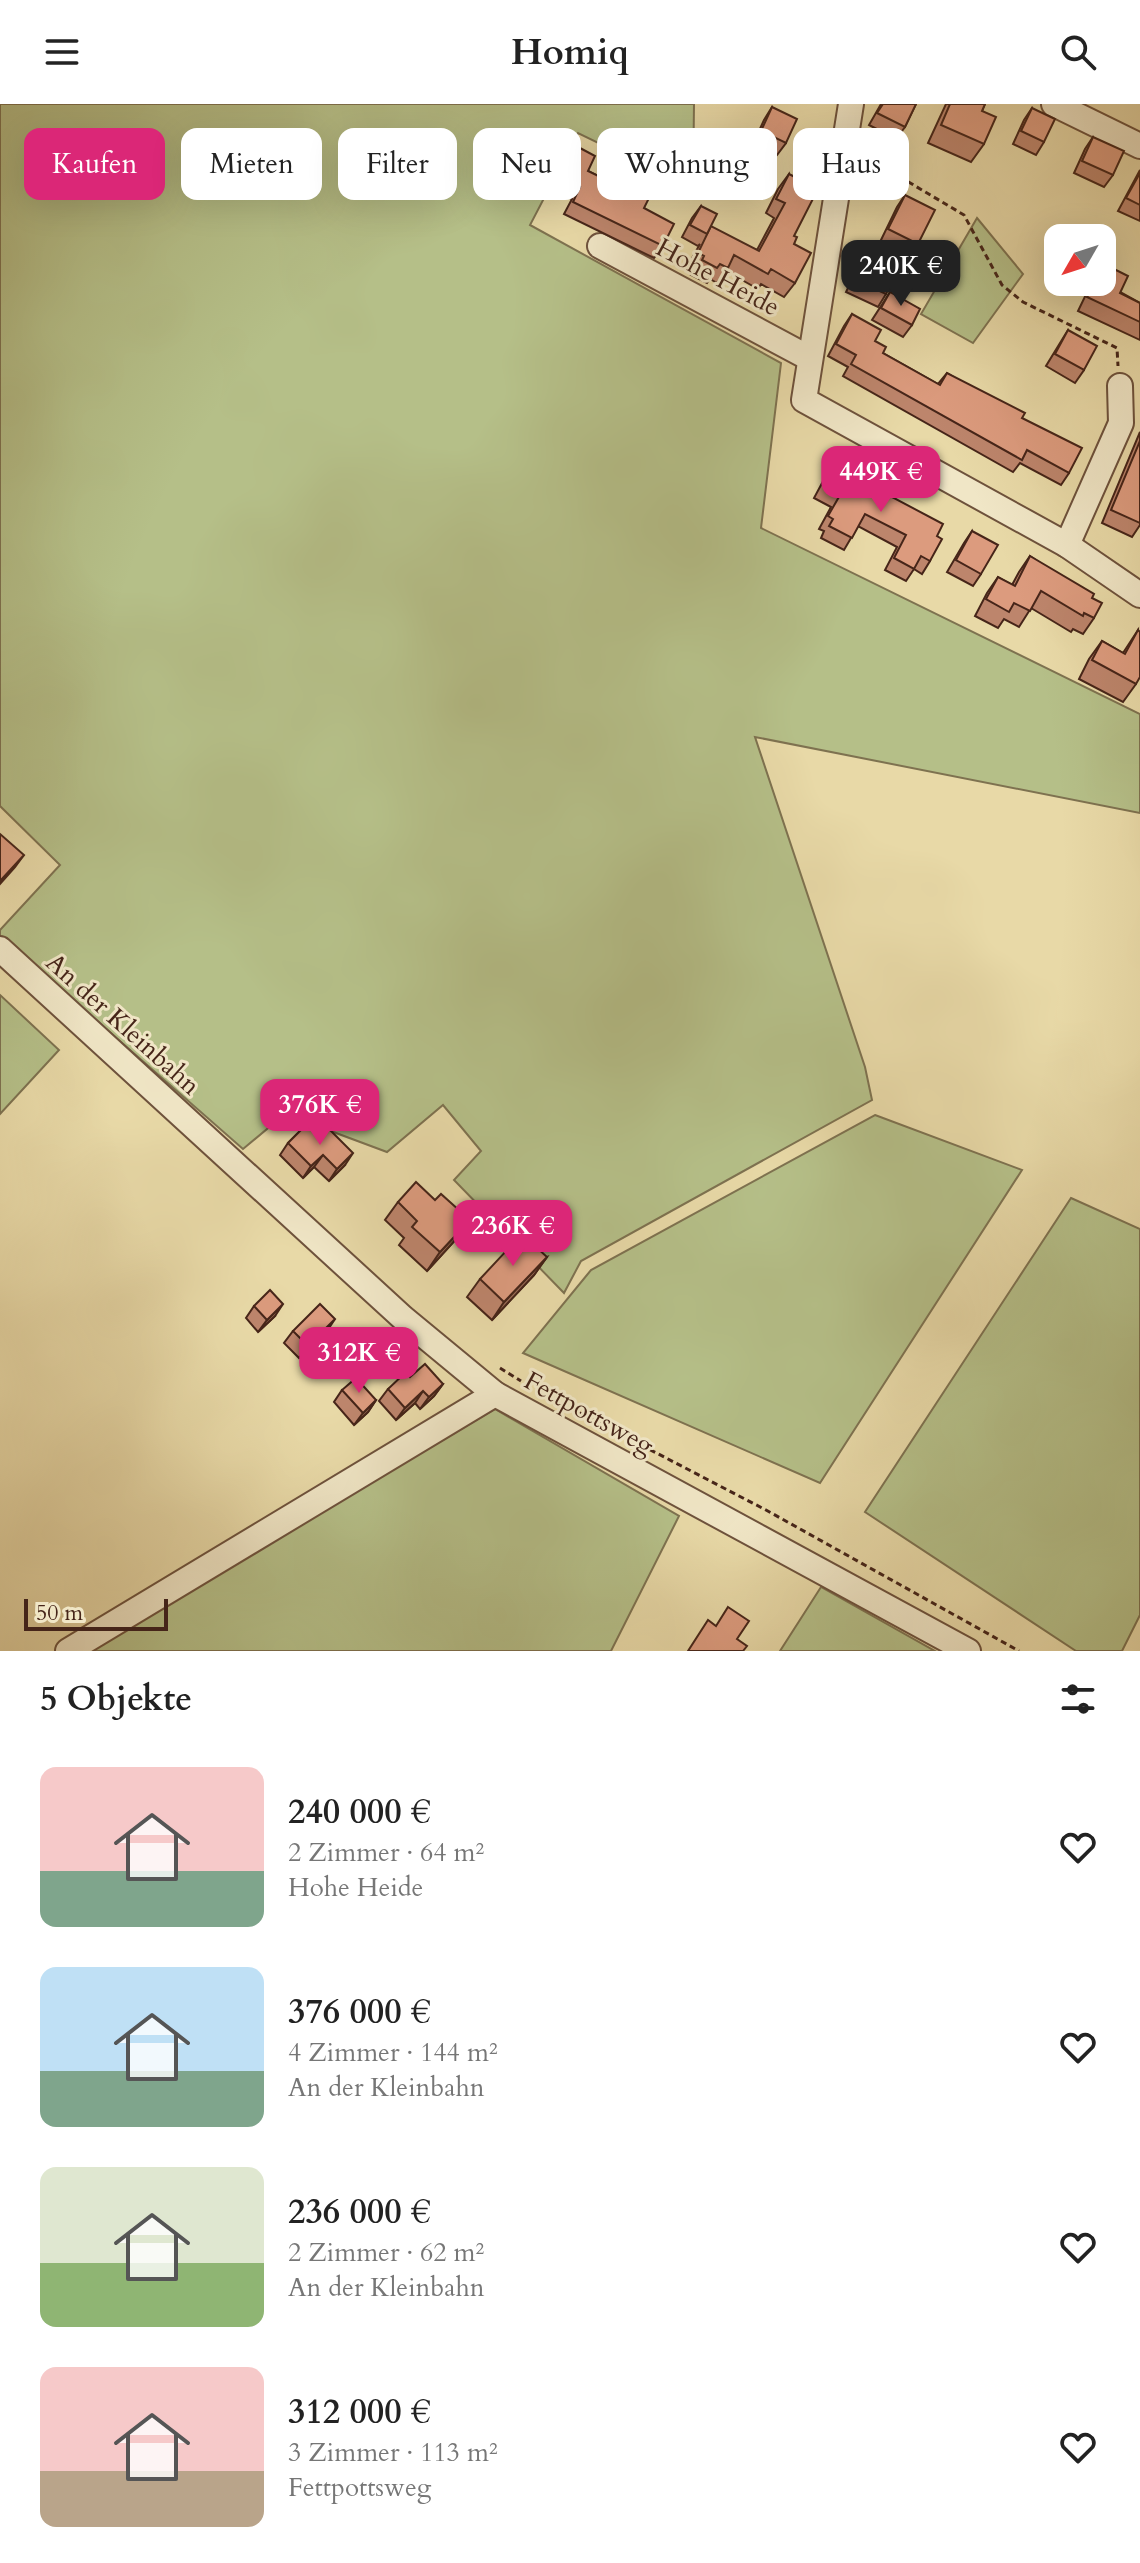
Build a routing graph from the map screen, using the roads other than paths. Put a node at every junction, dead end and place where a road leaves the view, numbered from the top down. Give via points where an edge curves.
1 (851, 104) edge
2 (1054, 104) edge
3 (1140, 146) edge
4 (600, 246) dead end
5 (809, 358) junction
6 (1120, 386) road end
7 (1067, 545) junction
8 (1140, 595) edge
9 (0, 949) edge
10 (495, 1394) junction
11 (68, 1651) edge
12 (968, 1651) edge

1 - 5 street, Hohe Heide
2 - 3 street
4 - 5 street, Hohe Heide
5 - 7 street, Hohe Heide via 804,400
6 - 7 street via 1121,423
7 - 8 street, Hohe Heide
9 - 10 street, An der Kleinbahn via 403,1318
10 - 11 street, Fettpottsweg
10 - 12 street, Fettpottsweg

